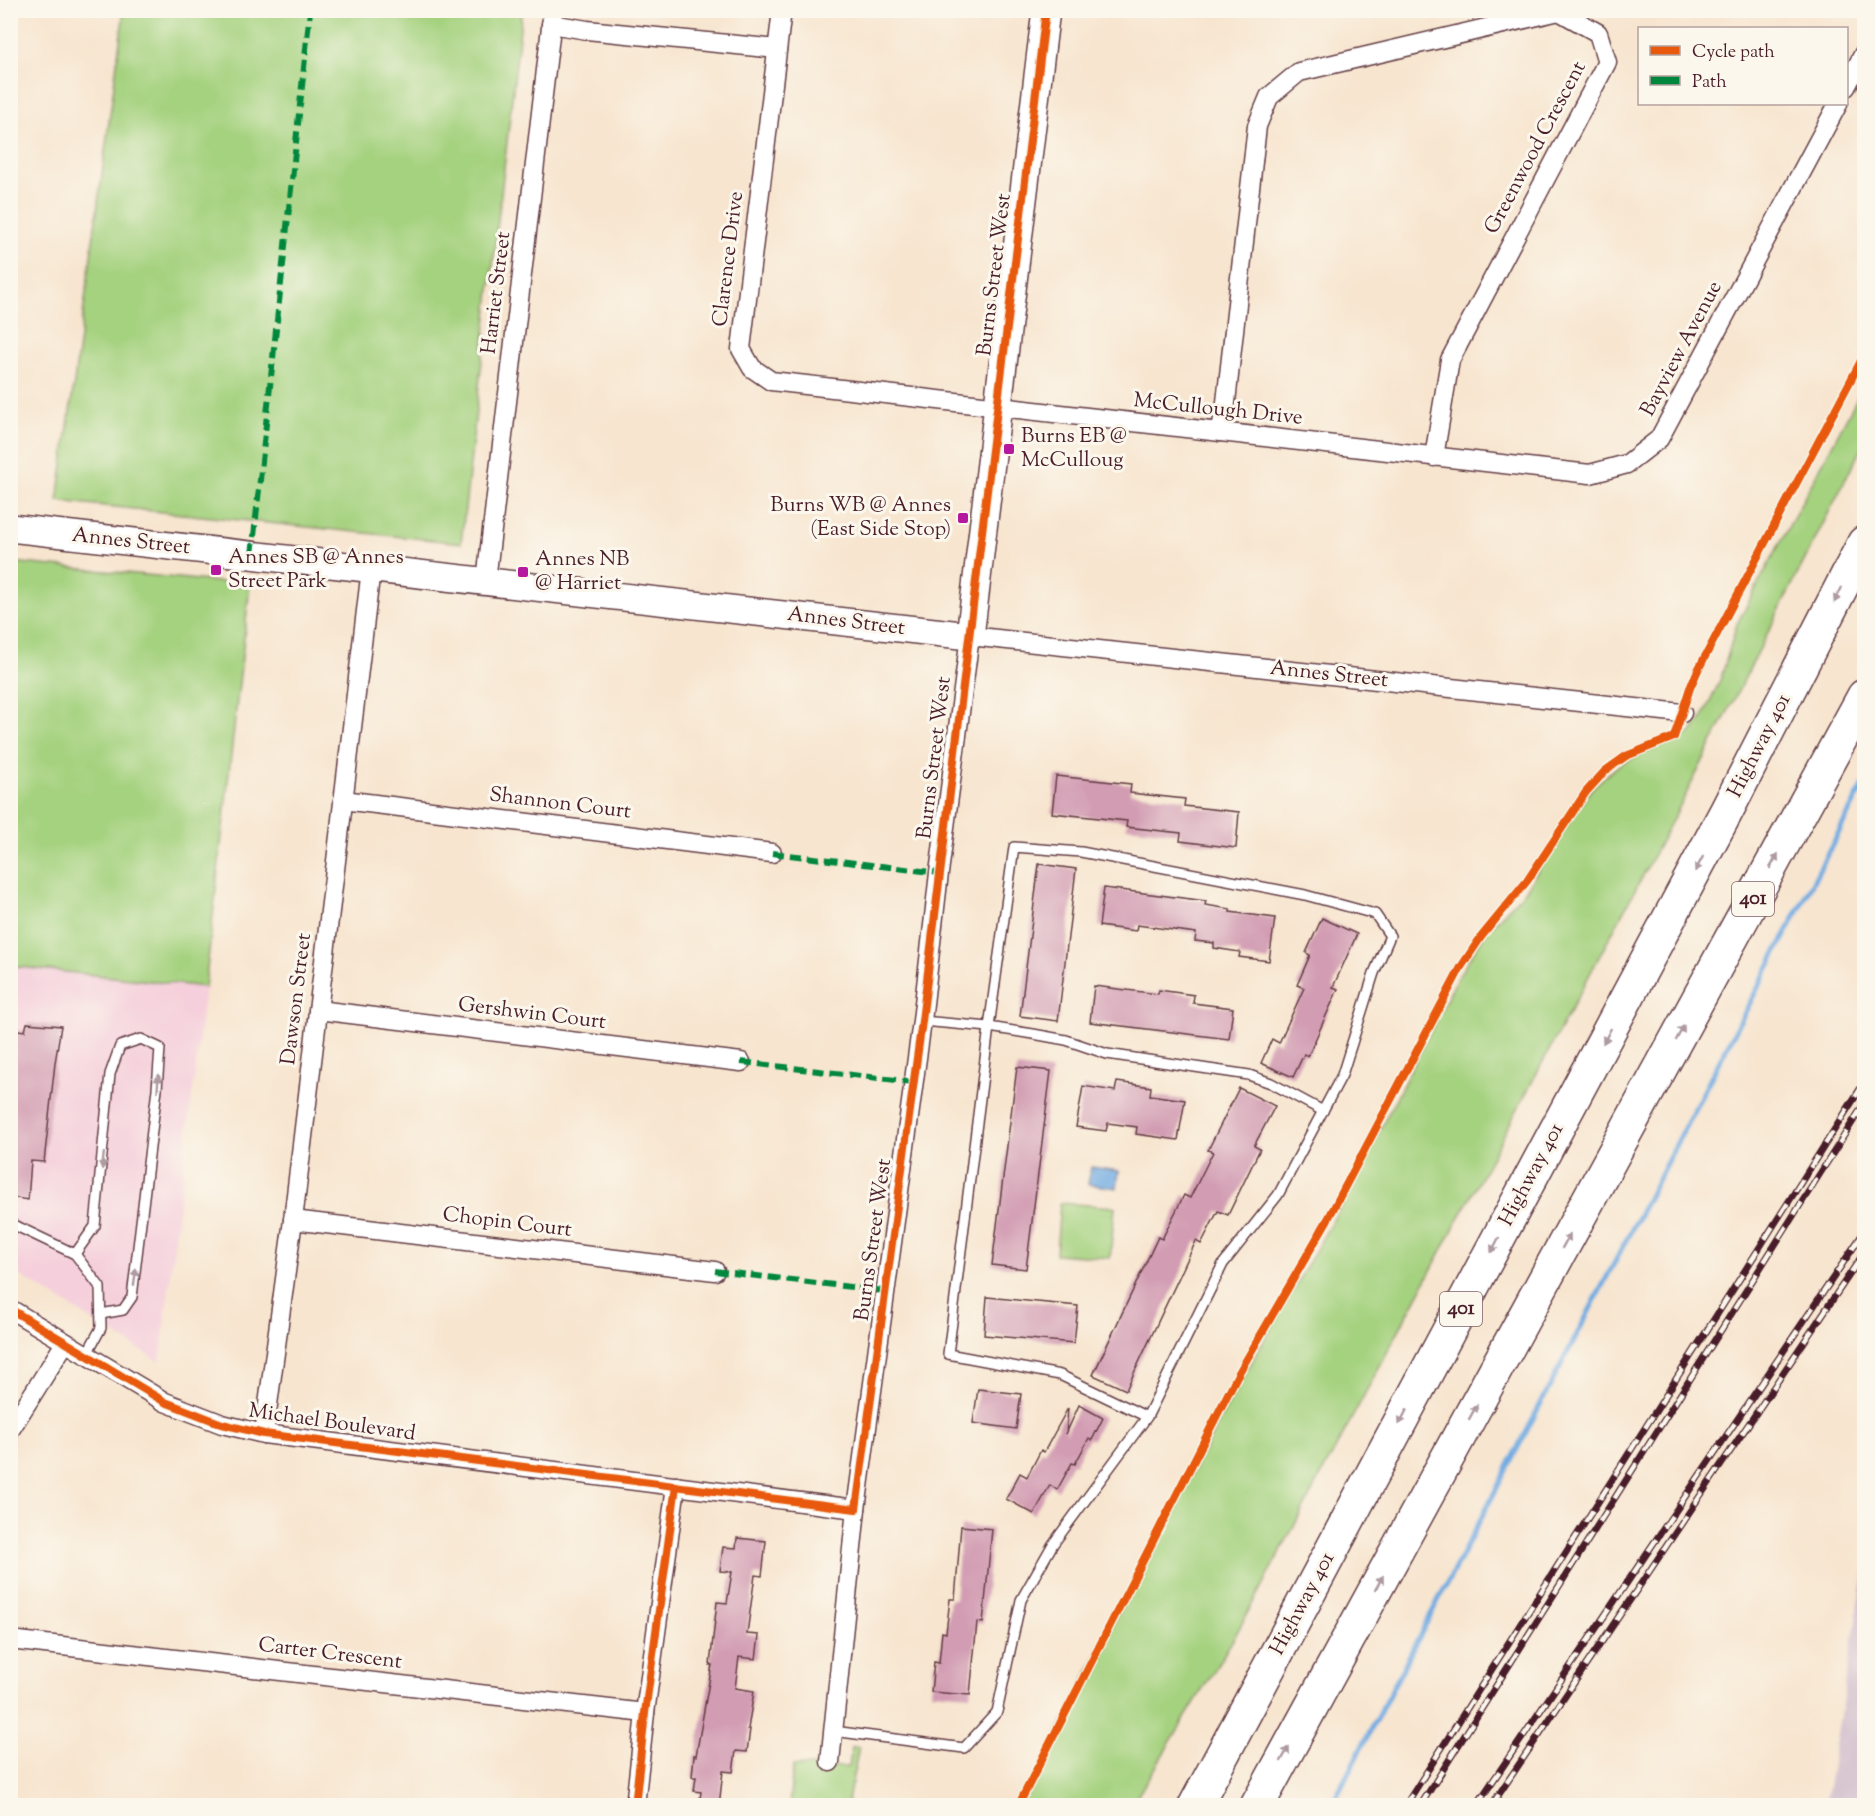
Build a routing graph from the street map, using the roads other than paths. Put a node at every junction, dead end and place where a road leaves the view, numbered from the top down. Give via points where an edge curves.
1 (782, 10) edge
2 (1046, 10) edge
3 (552, 17) edge
4 (777, 49) junction
5 (1864, 53) edge
6 (1848, 83) edge
7 (1837, 105) edge
8 (997, 408) junction
9 (1220, 432) junction
10 (1434, 457) junction
11 (10, 528) edge
12 (1864, 543) edge
13 (371, 569) junction
14 (486, 581) junction
15 (970, 636) junction
16 (1864, 696) edge
17 (1682, 713) dead end
18 (343, 800) junction
19 (772, 853) dead end
20 (318, 1010) junction
21 (922, 1022) junction
22 (989, 1027) junction
23 (741, 1062) dead end
24 (1323, 1111) junction
25 (293, 1220) junction
26 (10, 1222) edge
27 (75, 1254) junction
28 (715, 1271) dead end
29 (10, 1309) edge
30 (101, 1314) junction
31 (65, 1343) junction
32 (86, 1355) junction
33 (1147, 1417) junction
34 (10, 1430) edge
35 (264, 1434) junction
36 (676, 1486) junction
37 (856, 1509) junction
38 (10, 1640) edge
39 (645, 1713) junction
40 (833, 1731) junction
41 (830, 1762) dead end
42 (635, 1806) edge
43 (1195, 1806) edge
44 (1257, 1806) edge

1 - 4 street, Clarence Drive
2 - 8 street, Burns Street West
3 - 4 street via 587,30
3 - 14 street, Harriet Street
4 - 8 street, Clarence Drive via 741,349 752,368 771,381
5 - 6 street
7 - 10 street, Bayview Avenue via 1659,439 1627,464 1590,474
8 - 9 street, McCullough Drive
8 - 15 street, Burns Street West
9 - 10 street, McCullough Drive
9 - 10 street, Greenwood Crescent via 1257,126 1269,97 1299,72 1559,11 1598,33 1607,62 1450,360
11 - 13 street, Annes Street
12 -> 43 highway, Highway 401 / 401 via 1726,812
13 - 14 street, Annes Street
13 - 18 street, Dawson Street
14 - 15 street, Annes Street
15 - 17 street, Annes Street
15 - 21 street, Burns Street West
44 -> 16 highway, 401
18 - 19 street, Shannon Court
18 - 20 street, Dawson Street
20 - 23 street, Gershwin Court
20 - 25 street, Dawson Street
21 - 22 lane
21 - 37 street, Burns Street West
22 - 24 lane via 1066,1040 1107,1054 1249,1075
22 - 24 lane via 1014,847 1081,852 1305,896 1376,914 1389,936 1342,1075
22 - 33 lane via 948,1354 1060,1375
24 - 33 lane via 1278,1195 1223,1264
25 - 28 street, Chopin Court
25 - 35 street, Dawson Street
26 - 27 lane
27 - 30 lane via 100,1287
30 -> 27 lane via 123,1310 134,1286 160,1048 141,1039 120,1046 111,1074 95,1226
29 - 31 street, Michael Boulevard
30 - 32 lane via 101,1328
31 - 32 street, Michael Boulevard
31 - 34 street
32 - 35 street, Michael Boulevard via 165,1402 222,1424
33 - 40 lane via 1053,1544 1021,1600 997,1712 964,1748
35 - 36 street, Michael Boulevard
36 - 37 street, Michael Boulevard
36 - 39 street
37 - 40 street, Burns Street West
38 - 39 street, Carter Crescent
39 - 42 street
40 - 41 street, Burns Street West

